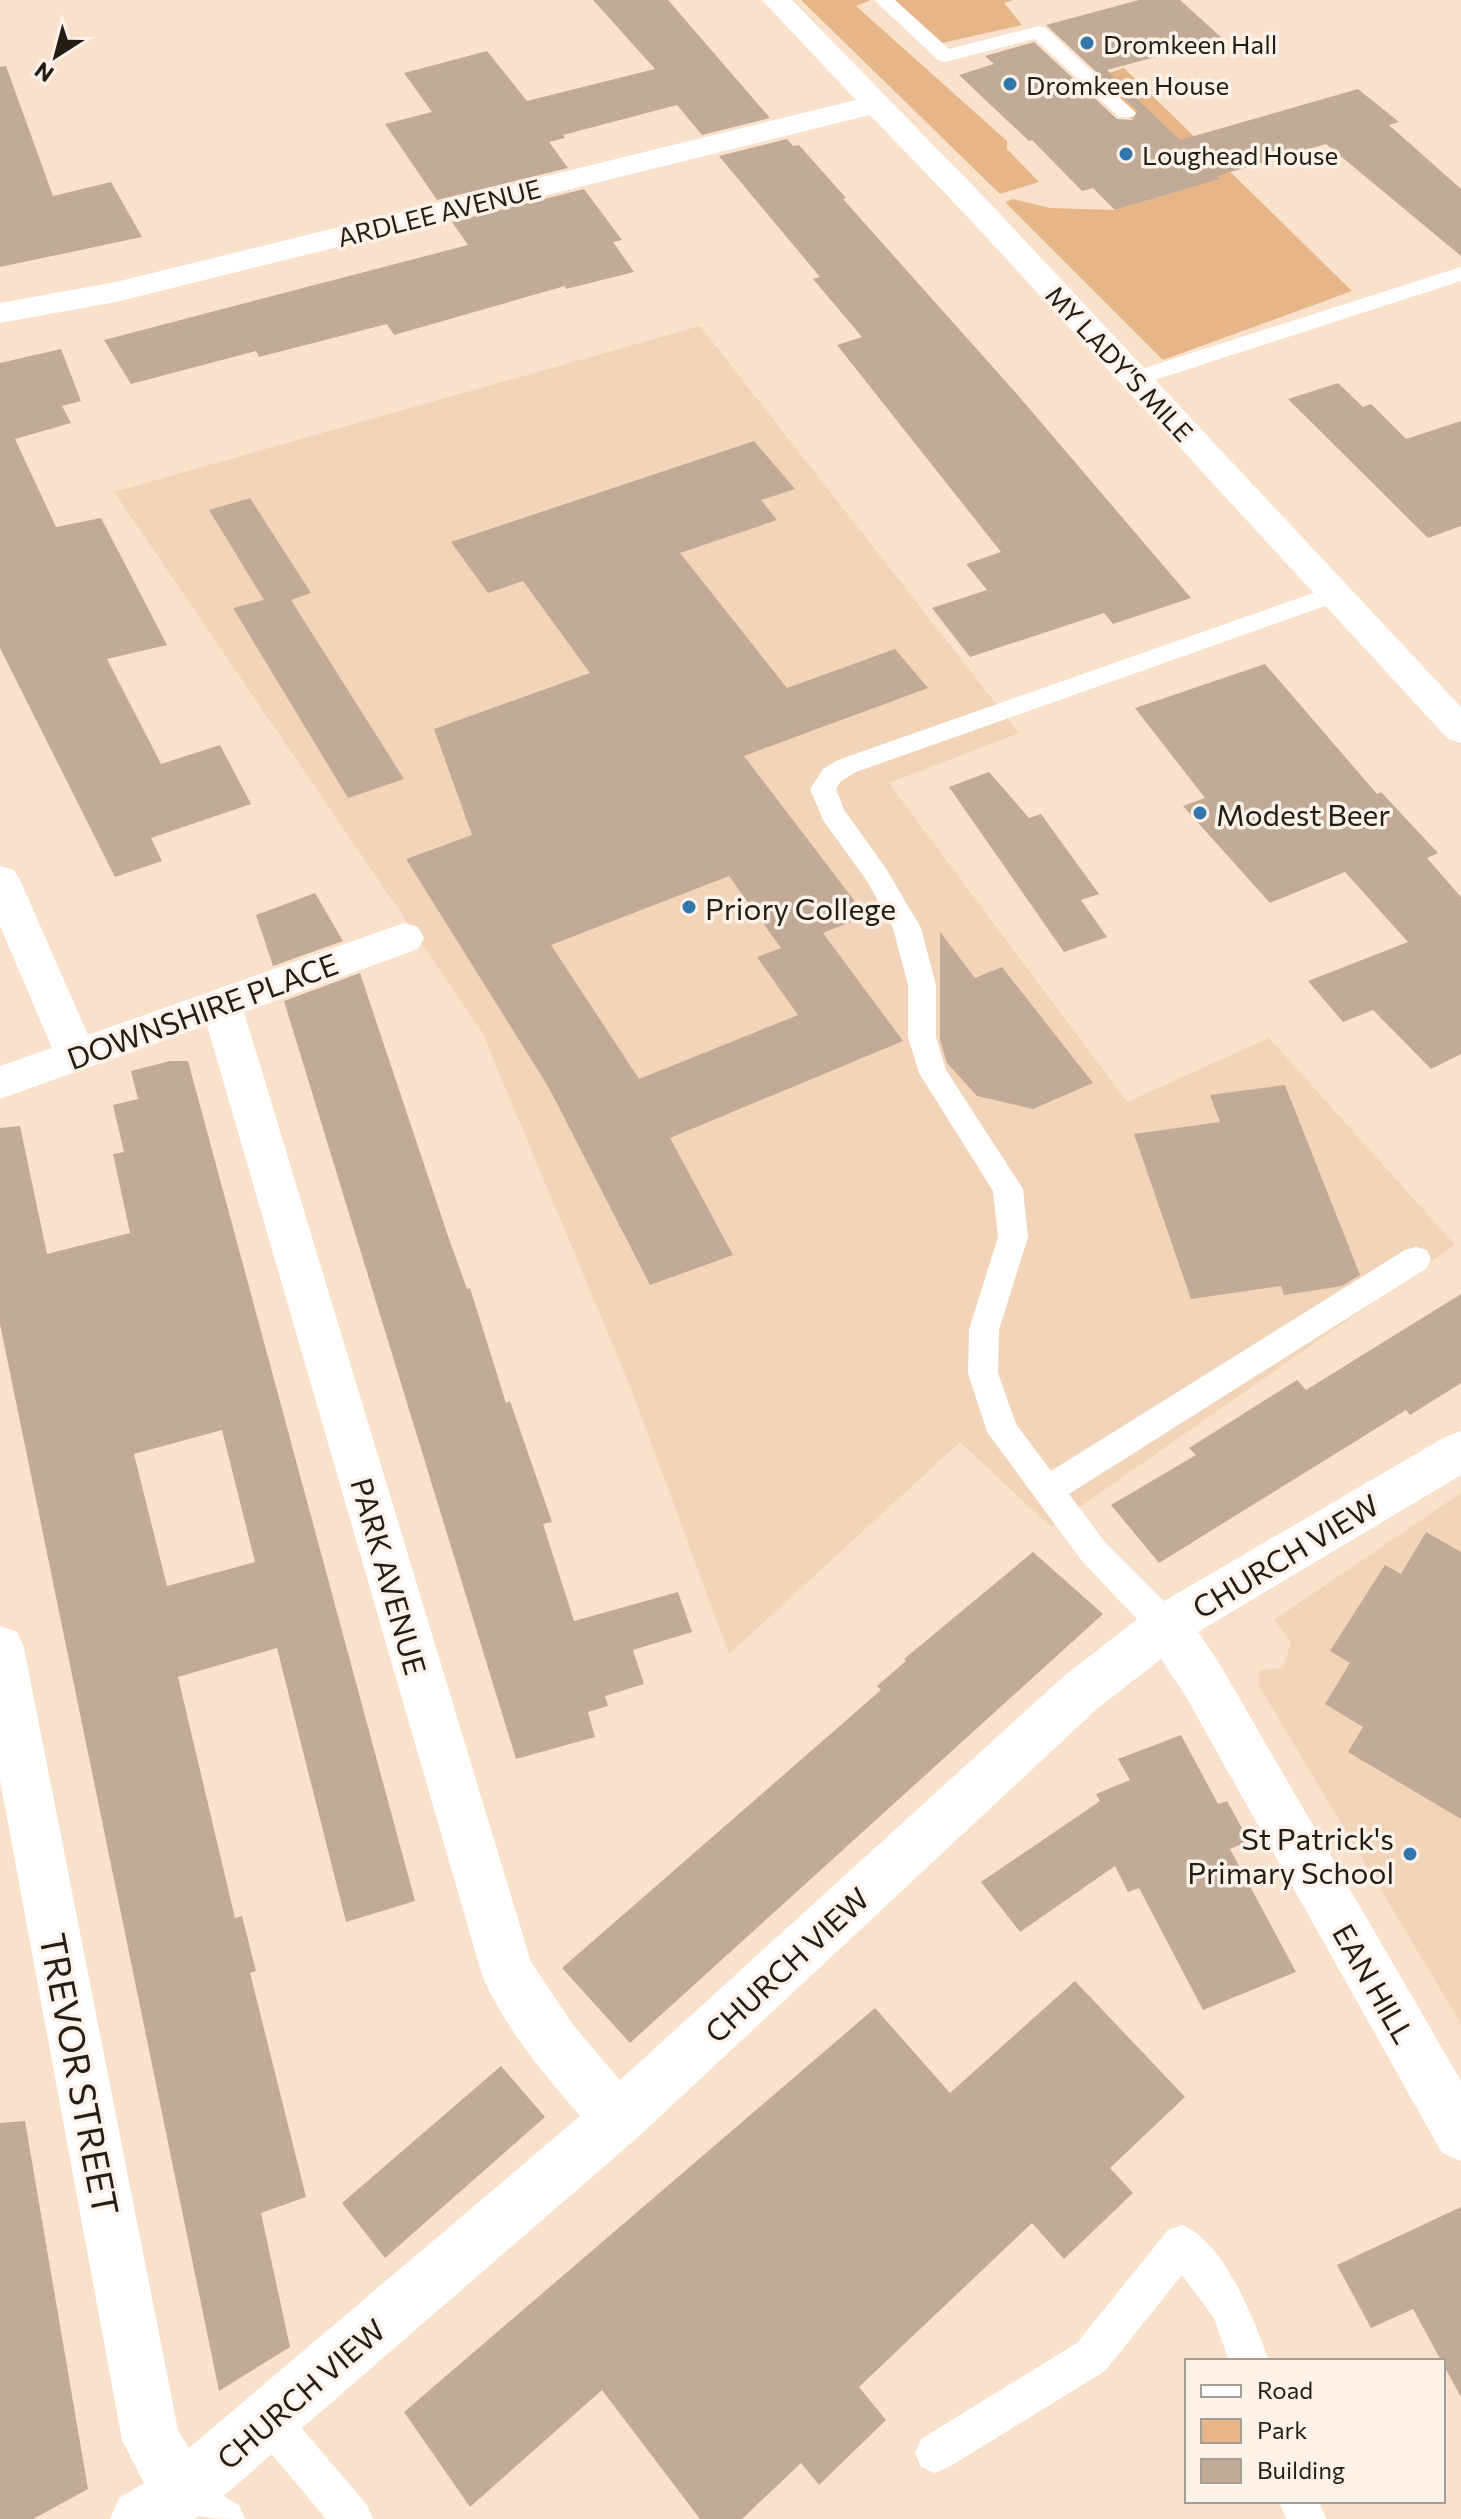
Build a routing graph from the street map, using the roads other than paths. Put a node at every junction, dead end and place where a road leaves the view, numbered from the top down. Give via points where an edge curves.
1 (776, 0) edge
2 (884, 0) edge
3 (877, 104) junction
4 (1126, 113) dead end
5 (1461, 274) edge
6 (0, 313) edge
7 (1134, 379) junction
8 (1336, 593) junction
9 (1461, 730) edge
10 (0, 880) edge
11 (404, 938) dead end
12 (221, 1003) junction
13 (76, 1054) junction
14 (0, 1083) edge
15 (1416, 1259) dead end
16 (1461, 1451) edge
17 (1047, 1491) junction
18 (1166, 1626) junction
19 (0, 1648) edge
20 (618, 2119) junction
21 (1461, 2134) edge
22 (1248, 2359) edge
23 (268, 2419) junction
24 (935, 2453) dead end
25 (183, 2510) edge
26 (353, 2519) edge

1 - 3 street, MY LADY'S MILE
2 - 4 lane via 945,56 1039,32
3 - 6 street, ARDLEE AVENUE via 116,292
3 - 7 street, MY LADY'S MILE
5 - 7 lane
7 - 8 street, MY LADY'S MILE
8 - 9 street, MY LADY'S MILE
8 - 17 lane via 847,766 823,789 832,813 907,928 922,985 922,1037 933,1073 1008,1189 1013,1237 984,1330 983,1373 1003,1432
10 - 13 street
11 - 12 street, DOWNSHIRE PLACE
12 - 13 street, DOWNSHIRE PLACE
12 - 20 street, PARK AVENUE via 508,1975 555,2045
13 - 14 street, DOWNSHIRE PLACE
15 - 17 lane
16 - 18 street, CHURCH VIEW
17 - 18 lane via 1093,1551
18 - 20 street, CHURCH VIEW via 1081,1692
18 - 21 street, EAN HILL via 1202,1679
19 - 25 street, TREVOR STREET via 151,2440
20 - 23 street, CHURCH VIEW
22 - 24 lane via 1229,2306 1182,2244 1091,2357
23 - 25 street, CHURCH VIEW
23 - 26 lane

